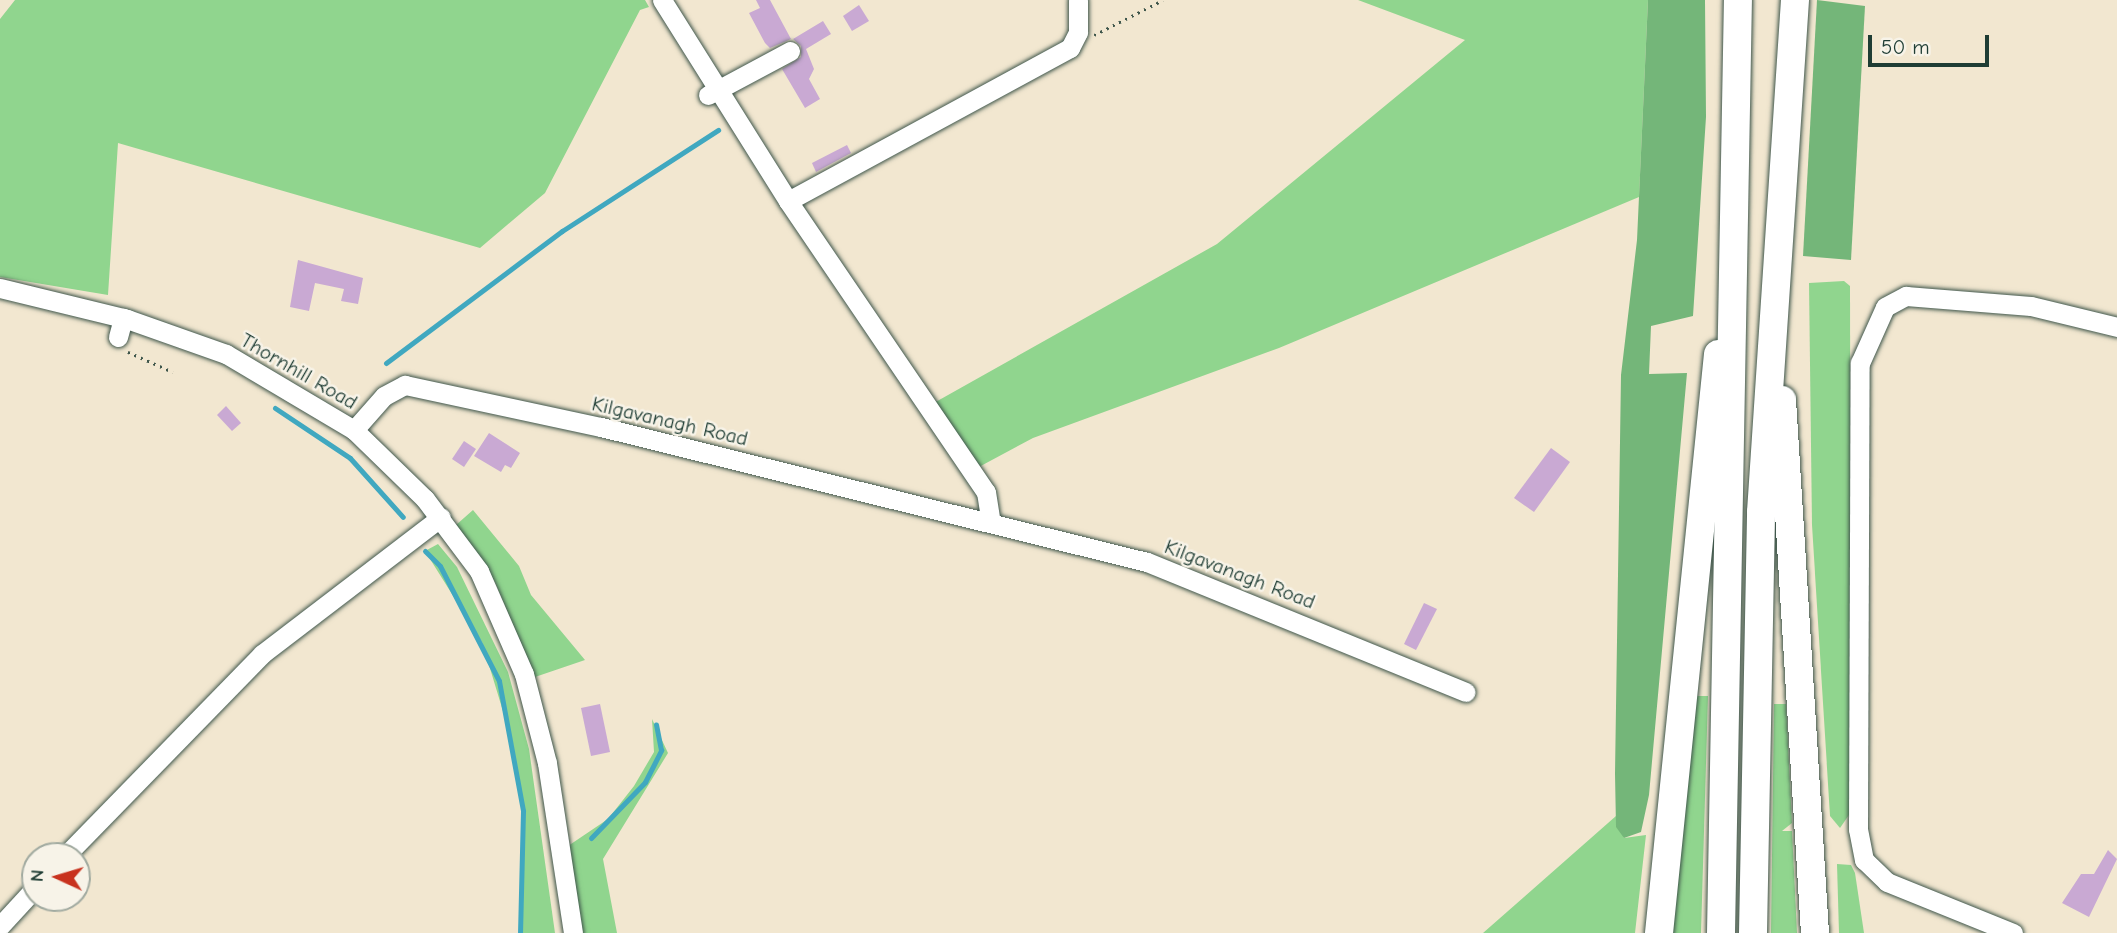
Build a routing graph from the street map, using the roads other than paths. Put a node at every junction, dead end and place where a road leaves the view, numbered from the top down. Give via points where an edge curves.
1 (662, 0) edge
2 (1078, 0) edge
3 (1738, 0) edge
4 (1796, 0) edge
5 (790, 51) dead end
6 (713, 92) junction
7 (788, 201) junction
8 (1733, 258) junction
9 (1773, 282) junction
10 (0, 288) edge
11 (2117, 327) edge
12 (354, 430) junction
13 (441, 517) junction
14 (991, 522) junction
15 (400, 531) dead end
16 (421, 532) junction
17 (414, 552) dead end
18 (1465, 692) dead end
19 (79, 842) edge
20 (21, 903) edge
21 (0, 926) edge
22 (573, 933) edge
23 (1659, 933) edge
24 (1721, 933) edge
25 (1753, 933) edge
26 (1815, 933) edge
27 (2013, 933) edge

1 - 6 street
2 - 7 street via 1070,48
3 - 8 highway
4 - 9 highway
5 - 6 street
6 - 7 street
7 - 14 street via 986,492
8 - 23 highway via 1710,404 1701,567
8 - 24 highway
9 - 25 highway
9 - 26 highway
10 - 12 street, Thornhill Road via 102,303 125,319 226,354
11 - 27 street via 2031,306 1922,294 1885,307 1866,339 1860,363 1861,851 1875,876
12 - 13 street, Thornhill Road
12 - 14 street, Kilgavanagh Road via 384,396 405,385
13 - 16 street
13 - 22 street, Thornhill Road via 479,572 524,674 547,763
14 - 18 street, Kilgavanagh Road via 1147,562
15 - 16 street
16 - 17 street
16 - 19 street via 262,654
20 - 21 street

